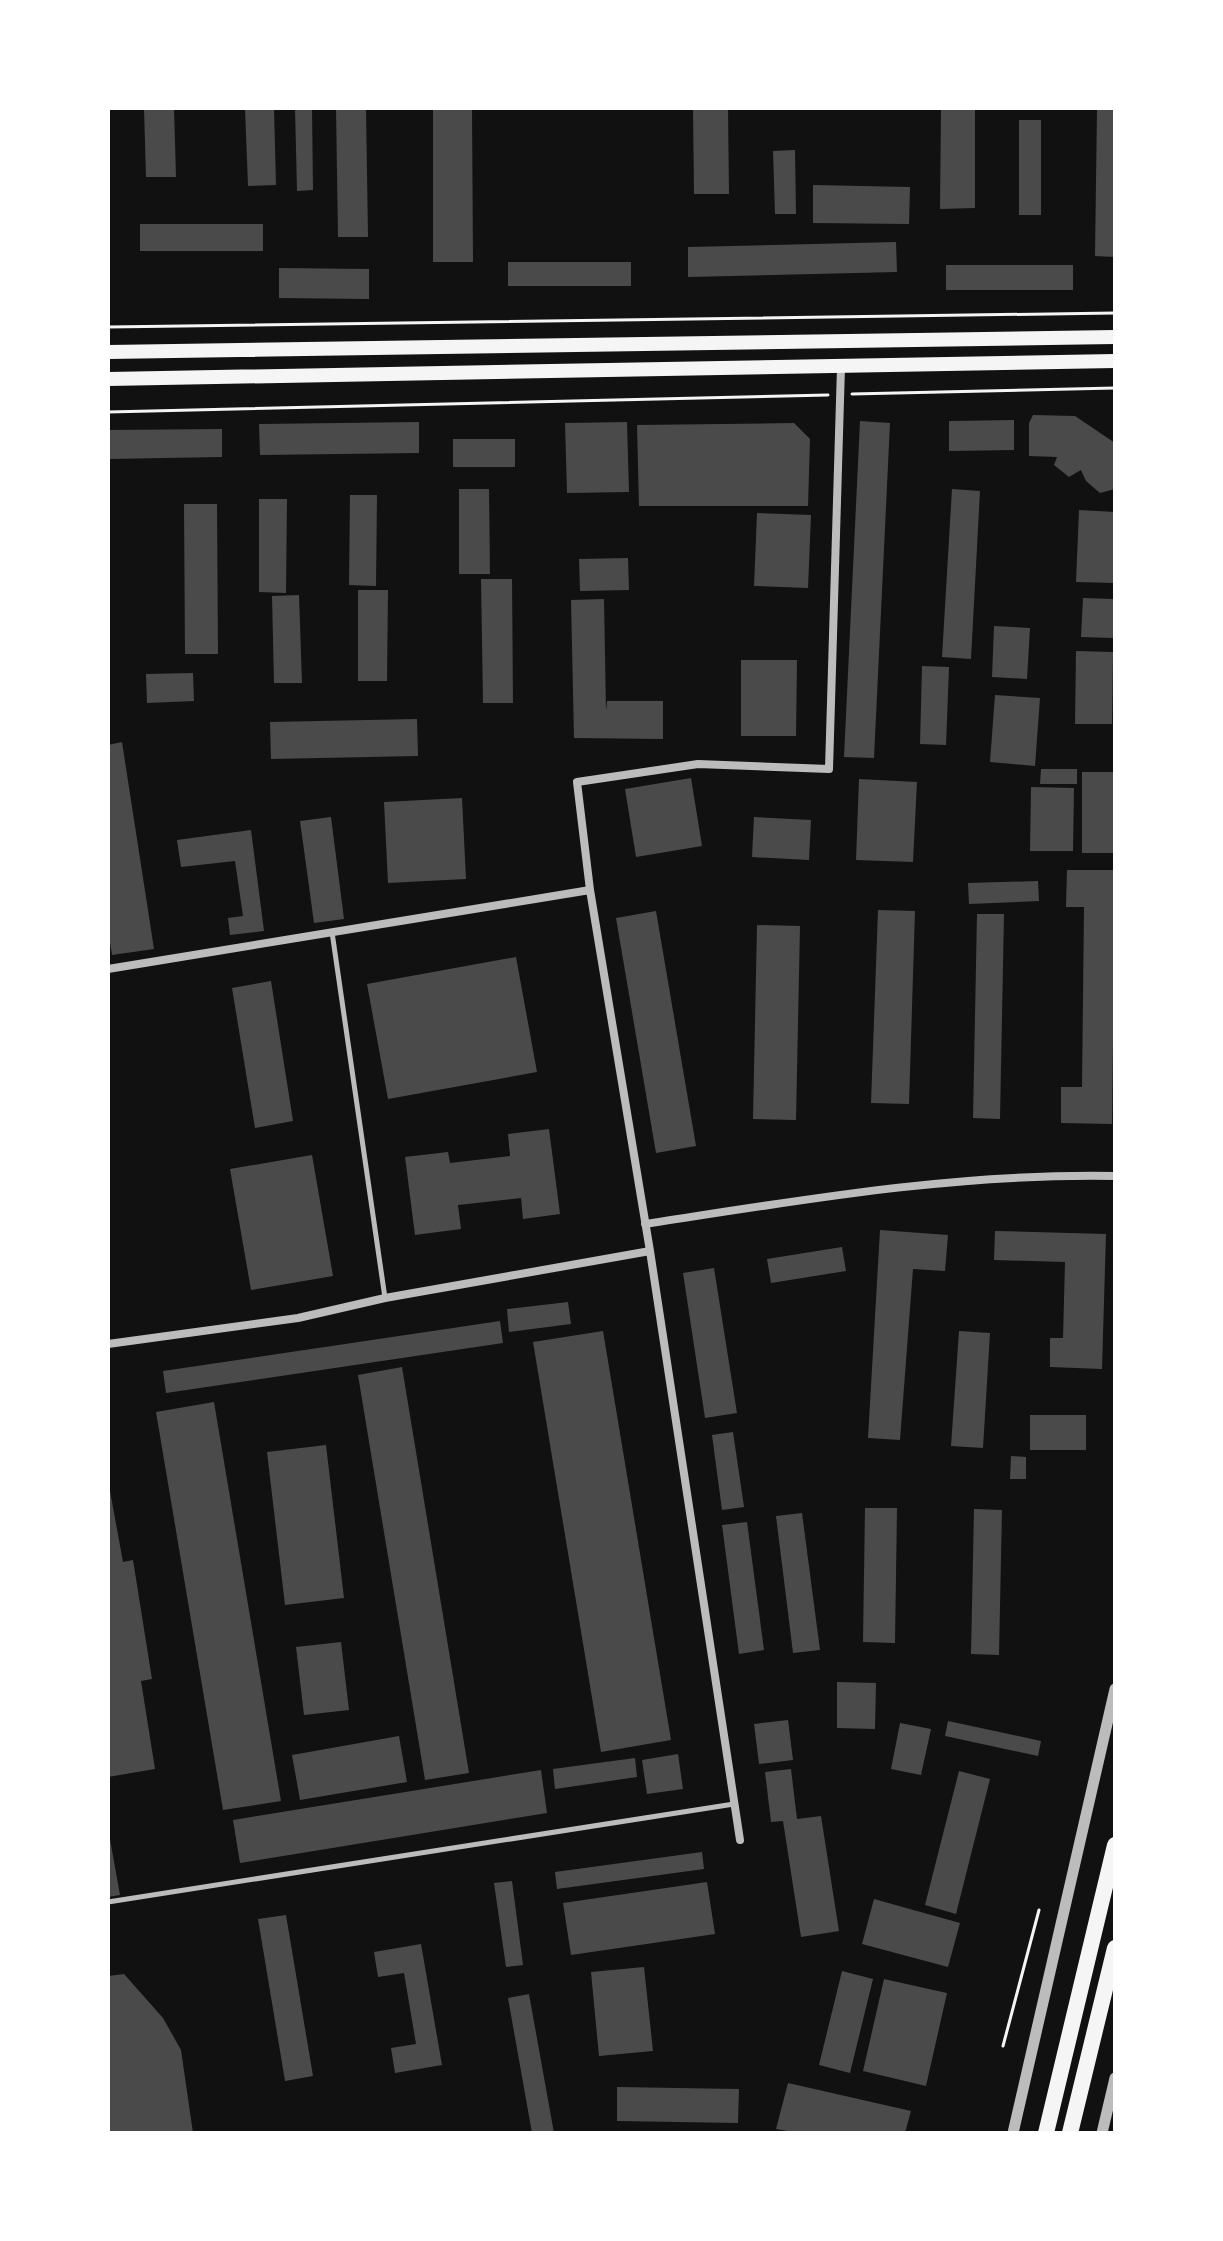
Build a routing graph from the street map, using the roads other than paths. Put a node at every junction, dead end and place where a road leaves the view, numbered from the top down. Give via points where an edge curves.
1 (1115, 337) edge
2 (108, 352) edge
3 (1115, 361) edge
4 (841, 367) junction
5 (108, 379) edge
6 (590, 890) junction
7 (332, 931) junction
8 (108, 969) edge
9 (1115, 1176) edge
10 (645, 1224) junction
11 (650, 1251) junction
12 (385, 1298) junction
13 (108, 1344) edge
14 (1115, 1689) edge
15 (734, 1804) junction
16 (740, 1840) dead end
17 (1115, 1845) edge
18 (108, 1902) edge
19 (1115, 1948) edge
20 (1115, 2078) edge
21 (1013, 2133) edge
22 (1046, 2133) edge
23 (1070, 2133) edge
24 (1102, 2133) edge

1 - 2 main road
3 - 4 main road
4 - 5 main road
4 - 6 street via 829,769 698,764 577,782
6 - 7 street
6 - 10 street
7 - 8 street
7 - 12 lane
9 - 10 street via 999,1176 896,1186
10 - 11 street
11 - 12 street
11 - 15 street
12 - 13 street via 298,1318
14 - 21 street
15 - 16 street
15 - 18 lane
17 - 22 highway
19 - 23 highway
20 - 24 street

